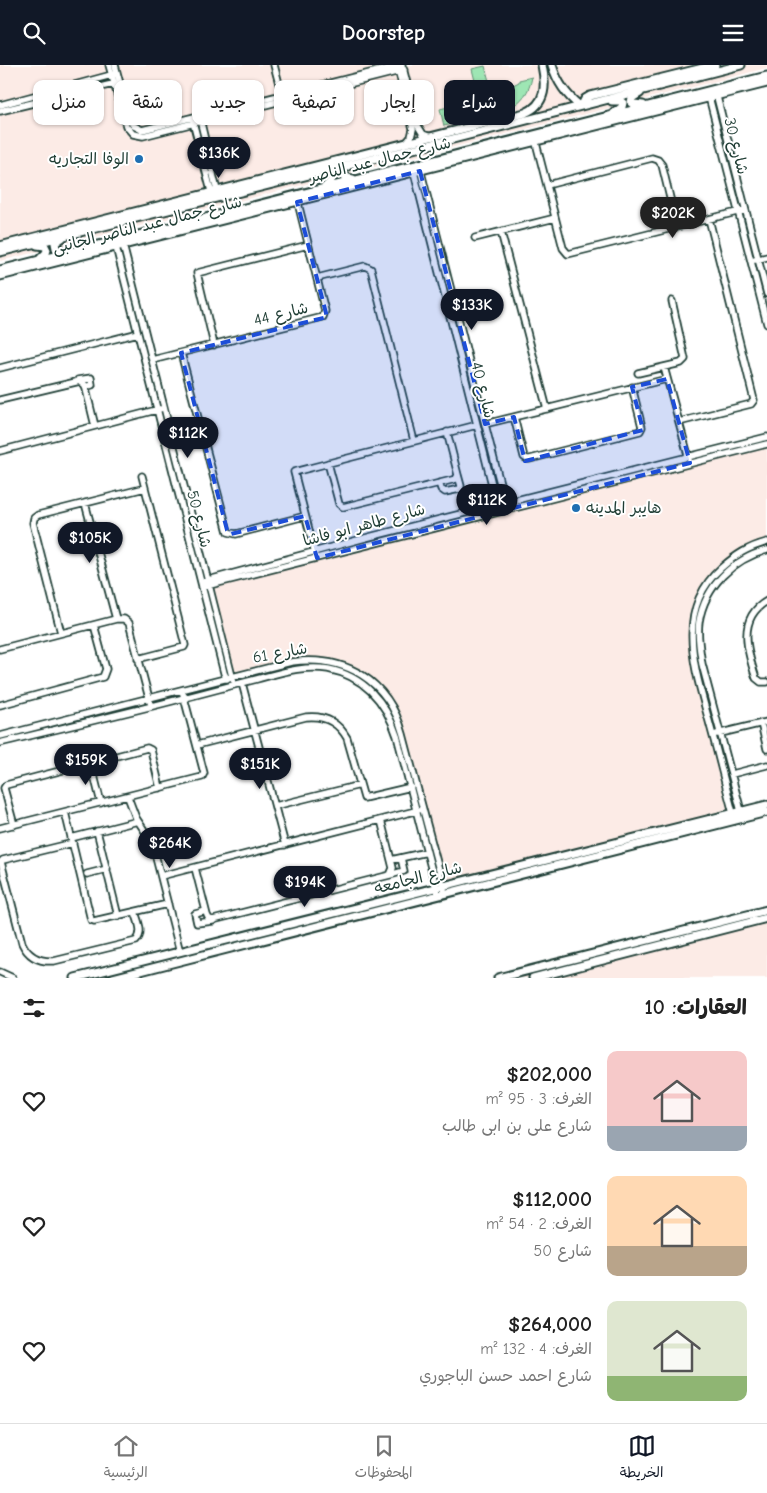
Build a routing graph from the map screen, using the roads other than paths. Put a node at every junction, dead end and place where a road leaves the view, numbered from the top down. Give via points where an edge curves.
1 (109, 65) edge
2 (114, 65) edge
3 (274, 65) edge
4 (542, 65) edge
5 (552, 65) edge
6 (715, 65) edge
7 (741, 65) edge
8 (400, 67) edge
9 (701, 72) junction
10 (114, 74) junction
11 (767, 76) edge
12 (116, 80) edge
13 (278, 80) edge
14 (352, 80) edge
15 (767, 83) edge
16 (114, 84) edge
17 (649, 88) junction
18 (712, 93) junction
19 (601, 101) junction
20 (0, 105) edge
21 (581, 105) junction
22 (651, 105) junction
23 (0, 111) edge
24 (611, 115) junction
25 (126, 125) edge
26 (134, 125) edge
27 (166, 125) edge
28 (180, 125) edge
29 (194, 125) edge
30 (201, 125) edge
31 (202, 129) junction
32 (195, 131) junction
33 (431, 137) junction
34 (444, 137) junction
35 (535, 138) junction
36 (406, 143) junction
37 (352, 161) junction
38 (416, 169) junction
39 (313, 173) junction
40 (358, 179) junction
41 (547, 185) junction
42 (324, 189) junction
43 (215, 195) junction
44 (297, 199) junction
45 (746, 210) junction
46 (738, 212) junction
47 (556, 218) junction
48 (709, 219) junction
49 (114, 220) junction
50 (677, 227) junction
51 (501, 231) junction
52 (67, 235) junction
53 (475, 238) dead end
54 (119, 243) junction
55 (30, 244) junction
56 (308, 245) junction
57 (0, 246) edge
58 (0, 252) edge
59 (71, 252) junction
60 (767, 257) edge
61 (758, 259) junction
62 (38, 261) junction
63 (751, 261) junction
64 (0, 270) edge
65 (0, 276) edge
66 (317, 278) junction
67 (767, 294) edge
68 (672, 301) dead end
69 (767, 324) edge
70 (138, 333) junction
71 (214, 345) junction
72 (181, 353) junction
73 (152, 360) junction
74 (664, 367) junction
75 (0, 368) edge
76 (652, 370) junction
77 (638, 373) dead end
78 (667, 379) junction
79 (655, 382) junction
80 (632, 387) junction
81 (0, 400) edge
82 (164, 408) junction
83 (547, 409) junction
84 (157, 410) junction
85 (514, 417) junction
86 (679, 422) junction
87 (485, 424) junction
88 (477, 425) junction
89 (94, 427) junction
90 (447, 432) junction
91 (767, 437) edge
92 (414, 441) junction
93 (767, 444) edge
94 (0, 451) edge
95 (689, 460) junction
96 (328, 463) junction
97 (458, 475) junction
98 (142, 476) dead end
99 (439, 483) junction
100 (145, 488) junction
101 (85, 503) junction
102 (505, 503) junction
103 (497, 505) junction
104 (305, 516) junction
105 (767, 542) edge
106 (767, 550) edge
107 (316, 555) junction
108 (205, 583) junction
109 (767, 601) edge
110 (116, 619) junction
111 (94, 625) junction
112 (61, 633) junction
113 (0, 649) edge
114 (138, 659) junction
115 (230, 677) junction
116 (767, 682) edge
117 (242, 683) junction
118 (233, 685) junction
119 (182, 690) junction
120 (184, 698) junction
121 (149, 699) junction
122 (0, 705) edge
123 (151, 707) junction
124 (764, 723) edge
125 (254, 729) junction
126 (721, 733) junction
127 (400, 735) junction
128 (713, 735) junction
129 (0, 736) edge
130 (0, 743) edge
131 (196, 745) junction
132 (767, 749) edge
133 (91, 763) junction
134 (767, 765) edge
135 (732, 774) junction
136 (360, 785) junction
137 (411, 787) junction
138 (160, 788) junction
139 (128, 797) junction
140 (101, 803) junction
141 (767, 805) edge
142 (274, 806) junction
143 (420, 810) junction
144 (741, 811) junction
145 (65, 812) junction
146 (733, 813) junction
147 (767, 813) edge
148 (381, 820) junction
149 (138, 821) junction
150 (14, 825) junction
151 (0, 828) edge
152 (97, 831) junction
153 (72, 841) junction
154 (636, 841) junction
155 (285, 845) junction
156 (427, 852) junction
157 (401, 858) junction
158 (391, 860) junction
159 (195, 868) junction
160 (107, 869) junction
161 (87, 874) dead end
162 (390, 875) junction
163 (161, 876) junction
164 (441, 890) junction
165 (168, 904) junction
166 (767, 910) edge
167 (206, 911) junction
168 (136, 912) junction
169 (118, 915) junction
170 (767, 919) edge
171 (215, 920) junction
172 (221, 942) junction
173 (223, 951) junction
174 (180, 952) junction
175 (117, 968) junction
176 (147, 970) junction
177 (0, 972) edge
178 (140, 975) edge
179 (116, 977) edge
180 (13, 978) edge
181 (75, 978) edge
182 (149, 978) edge
183 (498, 978) edge
184 (532, 978) edge

1 - 10 street
2 - 10 street
3 - 13 street
4 - 34 main road via 544,92 532,109
5 - 21 main road via 562,88
6 - 9 main road
7 - 9 main road, شارع جمال عبد الناصر
8 - 14 street
8 - 33 street via 418,126
8 - 36 street via 412,127 411,137
9 - 17 main road, شارع جمال عبد الناصر
9 - 21 main road via 590,96
10 - 12 street
10 - 20 street
11 - 18 main road
15 - 18 main road, شارع جمال عبد الناصر الجانبى
16 - 23 street
17 - 19 main road, شارع جمال عبد الناصر
17 - 22 main road via 632,97 631,101
18 - 22 main road
18 - 35 main road, شارع جمال عبد الناصر الجانبى
18 - 45 street, شارع 30
18 - 46 street, شارع 30
19 - 21 main road, شارع جمال عبد الناصر
19 - 24 main road via 622,102 622,107
21 - 34 main road, شارع جمال عبد الناصر
22 - 24 main road
24 - 35 main road
25 - 28 street via 131,132 143,136
26 - 27 street via 140,129
29 - 32 street
30 - 31 street
31 - 32 street
31 - 43 street
32 - 43 street
33 - 34 main road, شارع جمال عبد الناصر الجانبى
33 - 36 main road, شارع جمال عبد الناصر الجانبى
34 - 37 main road, شارع جمال عبد الناصر
35 - 38 main road, شارع جمال عبد الناصر الجانبى
35 - 41 street
36 - 37 main road, شارع جمال عبد الناصر الجانبى
37 - 39 main road, شارع جمال عبد الناصر
37 - 40 main road via 340,175
37 - 43 main road, شارع جمال عبد الناصر الجانبى
38 - 40 main road, شارع جمال عبد الناصر
38 - 44 main road, شارع جمال عبد الناصر الجانبى
38 - 87 street, شارع 40
38 - 88 street, شارع 40
39 - 42 main road via 331,175 331,181
39 - 43 main road, شارع جمال عبد الناصر
40 - 42 main road, شارع جمال عبد الناصر
41 - 47 street
41 - 50 street via 652,158 662,165
42 - 44 main road, شارع جمال عبد الناصر
43 - 49 main road, شارع جمال عبد الناصر الجانبى
44 - 54 main road, شارع جمال عبد الناصر الجانبى
44 - 56 street, شارع 44
45 - 46 street
45 - 61 street, شارع 30
46 - 48 street
46 - 63 street, شارع 30
47 - 50 street via 563,248 572,254
47 - 51 street
48 - 50 street
48 - 86 street via 754,400 751,404
49 - 52 main road
49 - 57 main road, شارع جمال عبد الناصر الجانبى
51 - 53 street
51 - 83 street
52 - 55 main road
52 - 59 main road via 56,242 55,247
54 - 59 main road
54 - 65 main road, شارع جمال عبد الناصر الجانبى
54 - 70 street, شارع 50
54 - 73 street, شارع 50
55 - 58 main road
55 - 62 main road via 47,248
56 - 66 street, شارع 44
56 - 71 street via 197,273
59 - 62 main road
60 - 61 street
61 - 63 street
61 - 67 street, شارع 30
62 - 64 main road
63 - 69 street, شارع 30
66 - 71 street, شارع 44 via 325,311 322,318
66 - 92 street via 366,266 371,269
68 - 74 street via 685,357 681,363
70 - 75 street
70 - 84 street, شارع 50
71 - 72 street, شارع 44
72 - 73 street, شارع 44
72 - 104 street via 228,531 236,534
73 - 82 street, شارع 50
74 - 76 street
74 - 78 street
76 - 77 street
76 - 79 street
78 - 79 street
78 - 86 street
79 - 80 street
80 - 83 street
80 - 85 street via 642,425 640,431 530,459 524,457
81 - 89 street via 82,381
82 - 84 street
82 - 108 street, شارع 50
83 - 85 street
84 - 89 street
84 - 108 street, شارع 50
85 - 87 street
86 - 95 street
87 - 102 street, شارع 40
88 - 90 street
88 - 103 street, شارع 40
89 - 94 street
90 - 92 street
90 - 97 street
91 - 95 street, شارع طاهر ابو فاشا
92 - 96 street
93 - 95 street, شارع طاهر ابو فاشا
95 - 102 street, شارع طاهر ابو فاشا
95 - 107 street, شارع طاهر ابو فاشا
96 - 99 street via 342,507
96 - 104 street via 294,472
97 - 99 street via 457,479
97 - 99 street via 460,489 445,492
98 - 100 street
100 - 101 street
100 - 114 street via 185,645
101 - 110 street
101 - 112 street via 38,515 33,520
102 - 103 street, شارع طاهر ابو فاشا
103 - 107 street, شارع طاهر ابو فاشا
104 - 107 street
105 - 128 street via 746,549 724,565 706,585 696,608 693,654
106 - 126 street via 748,556 728,570 713,588 702,610 698,632 700,653
107 - 108 street, شارع طاهر ابو فاشا
108 - 115 street, شارع 50
109 - 116 street via 753,613 746,635 756,678
110 - 111 street
110 - 114 street via 129,623
111 - 112 street
111 - 122 street via 106,669 103,677
112 - 113 street
114 - 121 street
115 - 118 street, شارع 50
115 - 119 street, شارع 61
115 - 127 street, شارع 61 via 300,660 346,667 365,676 379,689 397,715
117 - 118 street, شارع 61
117 - 125 street
117 - 127 street, شارع 61 via 303,668 344,674 374,693
118 - 120 street, شارع 61
119 - 120 street
119 - 121 street, شارع 61
120 - 123 street, شارع 61
120 - 131 street
121 - 123 street
121 - 129 street, شارع 61
123 - 130 street, شارع 61
124 - 126 street
124 - 132 street
125 - 131 street
125 - 136 street via 306,717 327,719 347,738
125 - 142 street
126 - 128 street
126 - 135 street
127 - 137 street, شارع 61
127 - 143 street, شارع 61
128 - 146 street
131 - 138 street via 203,776
133 - 138 street via 149,748
133 - 140 street
133 - 150 street via 6,785 4,788
134 - 135 street
135 - 144 street
136 - 137 street via 366,799
136 - 142 street
137 - 143 street, شارع 61
138 - 139 street
139 - 140 street
139 - 149 street
140 - 145 street
141 - 144 main road, شارع الجامعه
142 - 155 street
143 - 148 street
143 - 156 street, شارع 61
143 - 164 street, شارع 61
144 - 146 main road, شارع الجامعه
145 - 150 street
145 - 153 street
146 - 154 main road, شارع الجامعه
147 - 154 main road, شارع الجامعه
148 - 155 street
148 - 158 street
149 - 152 street
149 - 163 street via 152,842
150 - 151 street
152 - 153 street
152 - 160 street
153 - 168 street via 1,861 26,950 41,960 54,961 136,941 140,933
153 - 169 street via 91,920
154 - 164 main road, شارع الجامعه
155 - 159 street
156 - 157 street
156 - 164 street, شارع 61
157 - 158 street
157 - 162 street via 404,871
158 - 162 street via 393,869
159 - 163 street
159 - 167 street
160 - 161 street
160 - 169 street
162 - 171 street
163 - 165 street
164 - 172 main road, شارع الجامعه
164 - 173 main road, شارع الجامعه
165 - 168 street
165 - 174 street
166 - 183 main road
167 - 171 street via 209,919
167 - 171 street via 195,914 197,923
168 - 169 street
170 - 184 main road
172 - 173 main road
172 - 174 main road, شارع الجامعه
173 - 176 main road, شارع الجامعه
174 - 175 main road, شارع الجامعه
175 - 179 main road
175 - 181 main road, شارع الجامعه
176 - 178 main road, شارع الجامعه
176 - 182 main road
177 - 180 street
178 - 179 main road, شارع الجامعه

